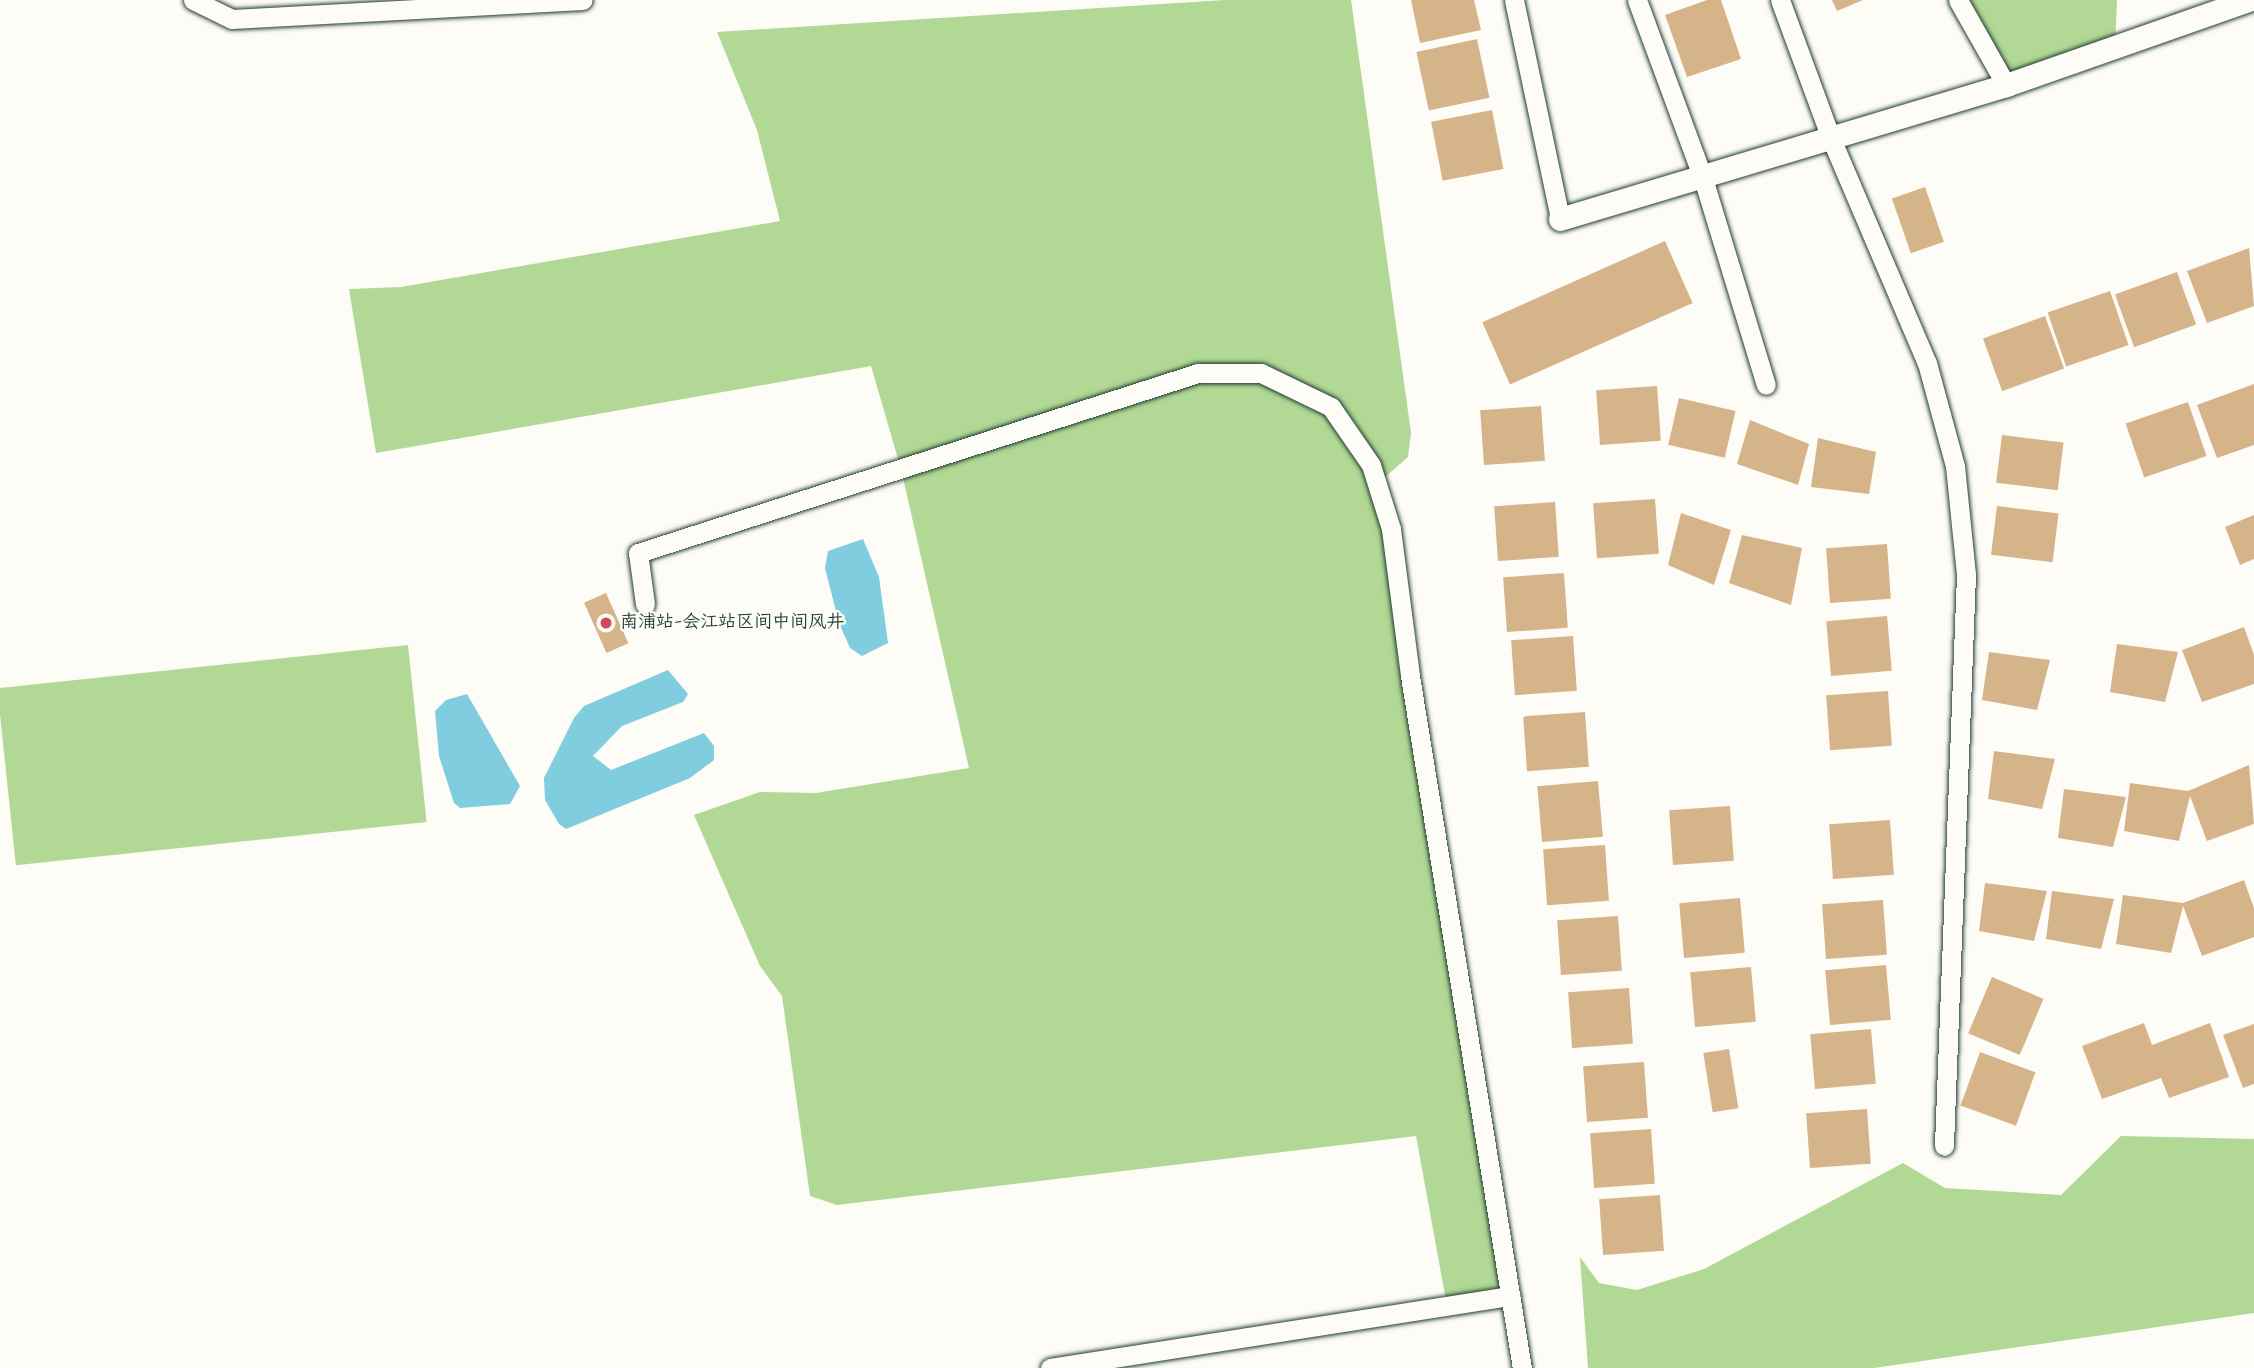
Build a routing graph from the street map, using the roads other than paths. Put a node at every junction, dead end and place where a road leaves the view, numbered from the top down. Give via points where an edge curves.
1 (192, 0) edge
2 (582, 0) edge
3 (1514, 0) edge
4 (1636, 0) edge
5 (1780, 0) edge
6 (1958, 0) edge
7 (2249, 0) edge
8 (2006, 85) junction
9 (1830, 136) junction
10 (1703, 178) junction
11 (1560, 219) joint
12 (1766, 385) dead end
13 (645, 604) dead end
14 (1944, 1146) dead end
15 (1510, 1296) junction
16 (1050, 1368) edge
17 (1522, 1368) edge

1 - 2 street via 232,19
3 - 11 street
4 - 10 street
5 - 9 street
6 - 8 street
7 - 8 street
8 - 9 street
9 - 10 street
9 - 14 street via 1927,363 1955,466 1966,575
10 - 11 street
10 - 12 street
13 - 15 street via 638,553 1198,373 1261,373 1331,407 1348,424 1371,465 1391,529 1410,676
15 - 16 street
15 - 17 street

